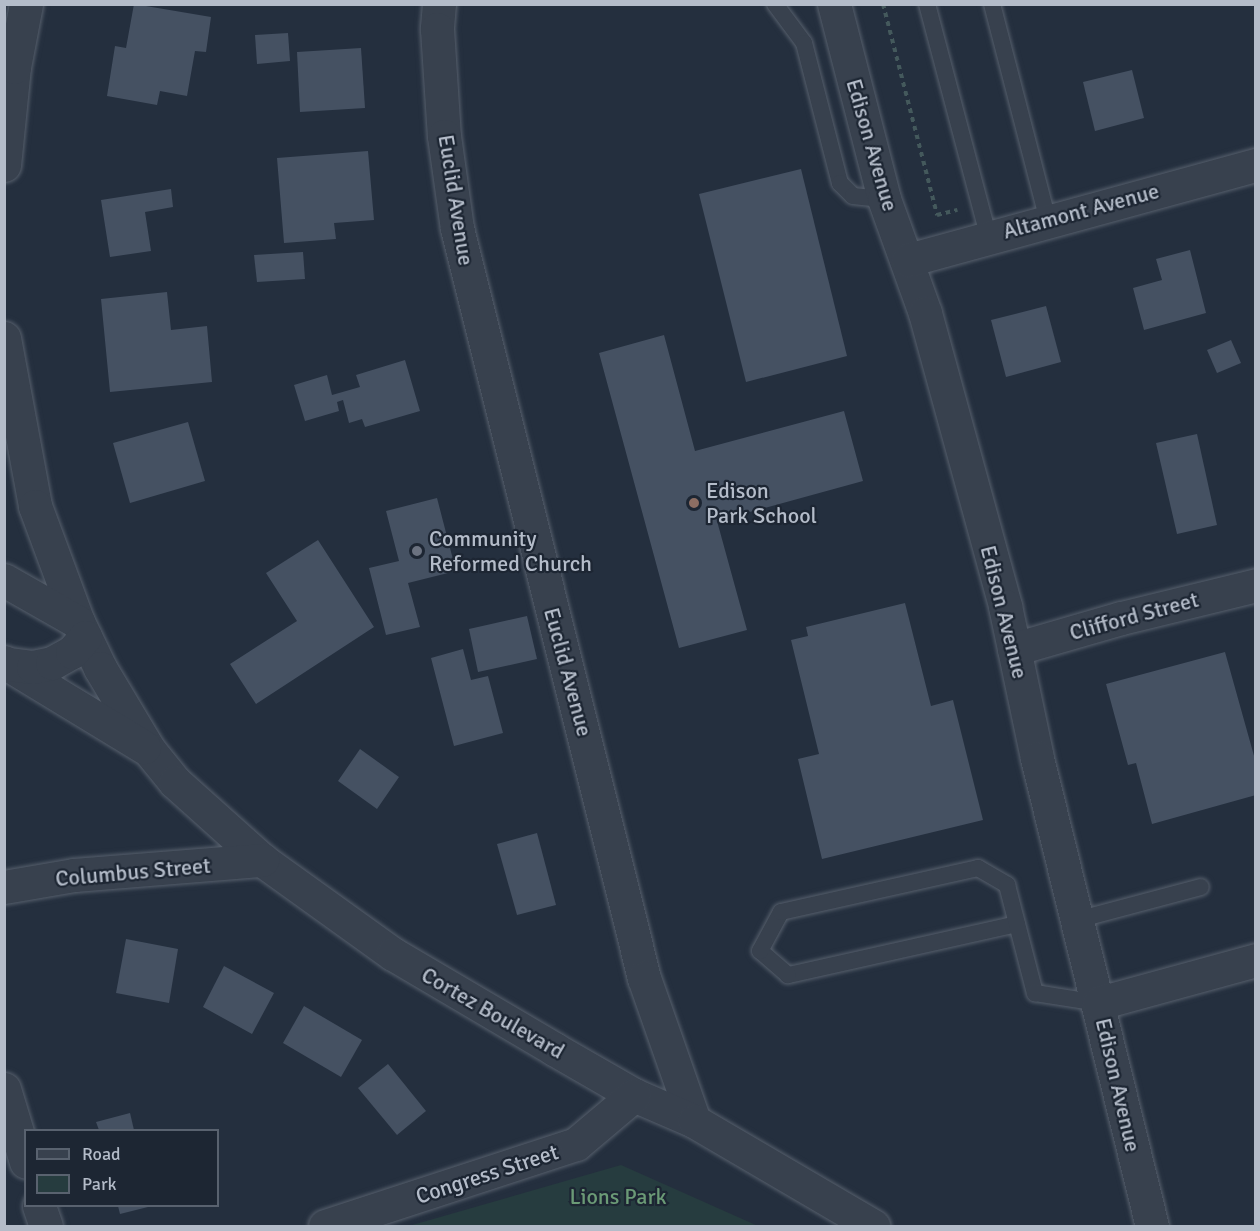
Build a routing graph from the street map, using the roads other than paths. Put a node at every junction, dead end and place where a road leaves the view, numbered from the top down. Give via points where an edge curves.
1 (26, 4) edge
2 (439, 4) edge
3 (775, 4) edge
4 (834, 4) edge
5 (927, 4) edge
6 (992, 4) edge
7 (4, 165) edge
8 (1256, 165) edge
9 (884, 200) junction
10 (1048, 220) junction
11 (988, 236) junction
12 (908, 260) junction
13 (4, 338) edge
14 (4, 580) edge
15 (1256, 585) edge
16 (82, 630) junction
17 (1014, 649) junction
18 (5, 663) edge
19 (149, 750) junction
20 (262, 860) junction
21 (4, 887) edge
22 (1201, 887) dead end
23 (1077, 920) junction
24 (1017, 924) junction
25 (1256, 960) edge
26 (1099, 1003) junction
27 (4, 1089) edge
28 (634, 1095) junction
29 (694, 1121) junction
30 (24, 1155) edge
31 (39, 1207) edge
32 (871, 1226) edge
33 (46, 1227) edge
34 (325, 1227) edge
35 (1152, 1227) edge

1 - 7 street via 14,67
2 - 29 street, Euclid Avenue via 444,136 457,228 644,978
3 - 9 lane via 804,43 840,183 853,196
4 - 9 street, Edison Avenue
5 - 11 lane
6 - 10 lane
8 - 10 street, Altamont Avenue
9 - 12 street, Edison Avenue
10 - 11 street, Altamont Avenue
11 - 12 street, Altamont Avenue
12 - 17 street, Edison Avenue
13 - 16 street via 35,506
14 - 16 street
15 - 17 street, Clifford Street
16 - 18 street, Cortez Boulevard via 72,652 52,663 33,667
16 - 19 street, Cortez Boulevard
17 - 23 street, Edison Avenue
18 - 19 street, Cortez Boulevard
19 - 20 street, Cortez Boulevard via 190,796
20 - 21 street, Columbus Street via 74,875
20 - 28 street, Cortez Boulevard via 393,954
22 - 23 lane
23 - 26 street, Edison Avenue
24 - 24 lane via 1007,885 978,868 781,912 760,951 788,975
24 - 26 lane via 1035,993
25 - 26 street
26 - 35 street, Edison Avenue
27 - 30 street
28 - 29 street, Cortez Boulevard
28 - 34 street, Congress Street via 576,1144
29 - 32 street, Cortez Boulevard
31 - 33 street

